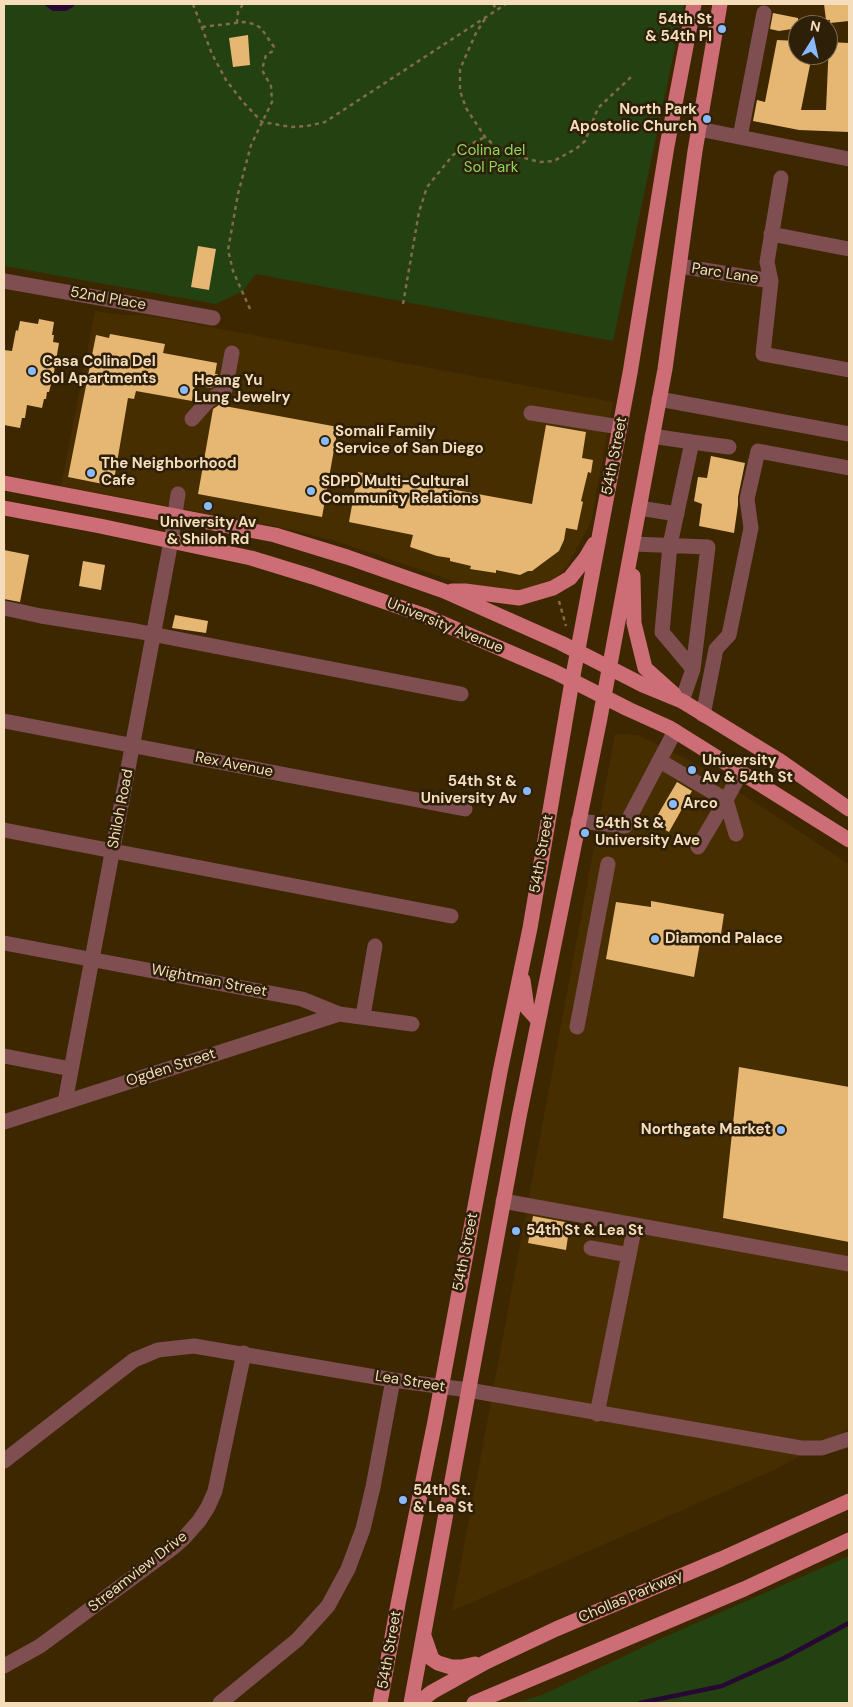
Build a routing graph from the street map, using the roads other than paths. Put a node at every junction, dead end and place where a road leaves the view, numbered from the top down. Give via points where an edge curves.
1 (694, 4) edge
2 (720, 4) edge
3 (730, 4) edge
4 (764, 13) dead end
5 (716, 31) junction
6 (699, 130) junction
7 (740, 137) junction
8 (849, 159) edge
9 (781, 178) dead end
10 (771, 234) junction
11 (849, 248) edge
12 (680, 266) junction
13 (4, 281) edge
14 (770, 282) junction
15 (213, 318) dead end
16 (232, 353) dead end
17 (849, 370) edge
18 (659, 399) junction
19 (531, 413) dead end
20 (192, 419) dead end
21 (620, 427) junction
22 (849, 434) edge
23 (652, 436) junction
24 (692, 442) junction
25 (729, 447) dead end
26 (849, 468) edge
27 (4, 483) edge
28 (178, 494) dead end
29 (4, 508) edge
30 (639, 508) junction
31 (676, 514) junction
32 (176, 516) junction
33 (600, 534) junction
34 (171, 541) junction
35 (633, 544) junction
36 (670, 545) junction
37 (444, 592) junction
38 (4, 608) edge
39 (154, 635) junction
40 (578, 651) junction
41 (609, 668) junction
42 (693, 669) junction
43 (572, 680) junction
44 (461, 694) dead end
45 (604, 697) junction
46 (682, 702) junction
47 (703, 714) junction
48 (4, 721) edge
49 (675, 730) junction
50 (133, 746) junction
51 (660, 760) junction
52 (741, 772) junction
53 (726, 800) junction
54 (849, 807) edge
55 (465, 809) dead end
56 (578, 821) junction
57 (4, 830) edge
58 (736, 834) dead end
59 (849, 840) edge
60 (698, 847) dead end
61 (113, 850) junction
62 (608, 864) dead end
63 (451, 916) dead end
64 (4, 943) edge
65 (375, 946) dead end
66 (92, 960) junction
67 (522, 963) junction
68 (339, 1014) junction
69 (363, 1016) junction
70 (538, 1020) junction
71 (412, 1024) dead end
72 (577, 1027) dead end
73 (4, 1056) edge
74 (71, 1069) junction
75 (65, 1102) junction
76 (4, 1122) edge
77 (503, 1201) junction
78 (635, 1225) junction
79 (590, 1248) dead end
80 (629, 1255) junction
81 (849, 1264) edge
82 (244, 1353) junction
83 (393, 1380) junction
84 (441, 1387) junction
85 (468, 1390) junction
86 (597, 1414) junction
87 (849, 1439) edge
88 (4, 1461) edge
89 (849, 1501) edge
90 (849, 1540) edge
91 (423, 1632) junction
92 (486, 1662) junction
93 (4, 1666) edge
94 (220, 1703) edge
95 (380, 1703) edge
96 (411, 1703) edge
97 (418, 1703) edge
98 (474, 1703) edge

1 - 21 main road, 54th Street via 666,146
2 - 5 main road, 54th Street
3 - 5 main road
4 - 7 street
5 - 6 main road, 54th Street
6 - 7 street
6 - 12 main road, 54th Street
7 - 8 street
9 - 10 street
10 - 11 street
10 - 14 street via 767,262
12 - 14 street, Parc Lane
12 - 18 main road, 54th Street
13 - 15 street, 52nd Place
14 - 17 street via 763,354
16 - 20 street via 225,390 208,401
18 - 22 street
18 - 23 main road, 54th Street
19 - 21 street
21 - 33 main road, 54th Street
23 - 24 street
23 - 30 main road, 54th Street
24 - 25 street
24 - 31 street
26 - 47 street via 758,451 747,499 751,528 729,634 716,649
27 - 32 main road, University Avenue
28 - 32 street, Shiloh Road
29 - 34 main road, University Avenue
30 - 31 street
30 - 35 main road, 54th Street
31 - 36 street
32 - 34 street, Shiloh Road
32 - 37 main road, University Avenue via 275,535
33 - 37 main road via 570,578 553,588 519,598 464,591
33 - 40 main road, 54th Street
34 - 39 street, Shiloh Road
34 - 43 main road, University Avenue via 251,558 423,615
35 - 36 street
35 - 41 main road, 54th Street
35 - 46 main road via 634,623 646,668
36 - 42 street via 662,632
36 - 42 street via 708,548
37 - 40 main road, University Avenue
38 - 39 street
39 - 44 street
39 - 50 street, Shiloh Road
40 - 41 main road, University Avenue
40 - 43 main road, 54th Street
41 - 45 main road, 54th Street
41 - 46 main road, University Avenue
42 - 46 street
43 - 45 main road, University Avenue
43 - 67 main road, 54th Street
45 - 49 main road, University Avenue
45 - 56 main road, 54th Street
46 - 47 main road, University Avenue
47 - 54 main road, University Avenue
48 - 50 street, Rex Avenue
49 - 51 street
49 - 52 main road, University Avenue
50 - 55 street, Rex Avenue
50 - 61 street, Shiloh Road
51 - 53 street
51 - 56 street via 625,826
52 - 53 street
52 - 59 main road, University Avenue
53 - 58 street
53 - 60 street
56 - 70 main road, 54th Street
57 - 61 street
61 - 63 street
61 - 66 street, Shiloh Road
62 - 72 street
64 - 66 street, Wightman Street
65 - 69 street
66 - 68 street, Wightman Street via 302,999
66 - 74 street, Shiloh Road
67 - 70 main road via 527,1008
67 - 84 main road, 54th Street
68 - 69 street, Wightman Street
68 - 75 street, Ogden Street
69 - 71 street, Wightman Street
70 - 77 main road, 54th Street
73 - 74 street
74 - 75 street, Shiloh Road
75 - 76 street, Ogden Street
77 - 78 street
77 - 85 main road, 54th Street
78 - 80 street
78 - 81 street
79 - 80 street
80 - 86 street
82 - 83 street, Lea Street
82 - 88 street, Lea Street via 194,1346 146,1354
82 - 93 street, Streamview Drive via 219,1474 208,1507 199,1521 174,1547 40,1646
83 - 84 street, Lea Street
83 - 94 street via 363,1529 344,1577 328,1606 298,1640
84 - 85 street, Lea Street
84 - 95 main road, 54th Street
85 - 86 street, Lea Street
85 - 91 main road, 54th Street
86 - 87 street, Lea Street via 801,1448 822,1448
89 - 92 main road, Chollas Parkway
90 - 98 main road
91 - 92 main road via 432,1659 438,1663 462,1667
91 - 96 main road, 54th Street
92 - 97 main road, Chollas Parkway

